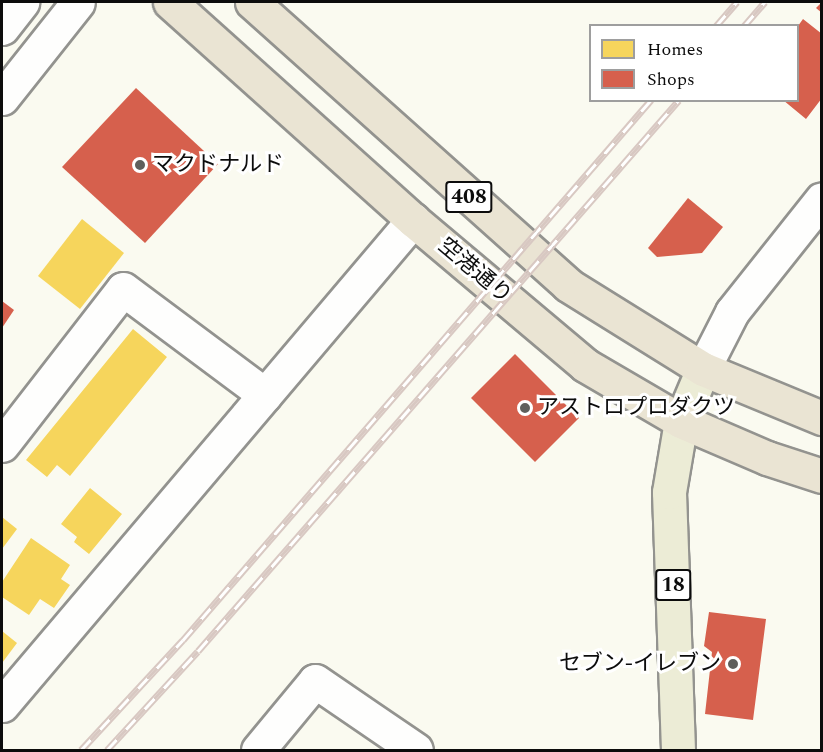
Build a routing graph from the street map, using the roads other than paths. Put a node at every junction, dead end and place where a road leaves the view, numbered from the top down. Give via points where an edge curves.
1 (22, 2) edge
2 (78, 2) edge
3 (170, 2) edge
4 (252, 2) edge
5 (2, 28) edge
6 (2, 98) edge
7 (822, 199) edge
8 (413, 220) junction
9 (703, 369) junction
10 (265, 395) junction
11 (822, 418) edge
12 (681, 421) junction
13 (2, 445) edge
14 (822, 476) edge
15 (2, 705) edge
16 (258, 750) edge
17 (416, 750) edge
18 (678, 750) edge

1 - 5 street
2 - 6 street
3 - 8 highway, 空港通り / 408
4 - 9 highway, 408 via 568,285
7 - 9 street via 732,312
8 - 10 street
8 - 12 highway, 空港通り / 408 via 585,364
9 - 11 highway, 408
9 - 12 main road, 18
10 - 13 street via 123,289
10 - 15 street
12 - 14 highway, 空港通り / 408 via 767,458
12 - 18 main road, 18 via 669,492
16 - 17 street via 315,681

